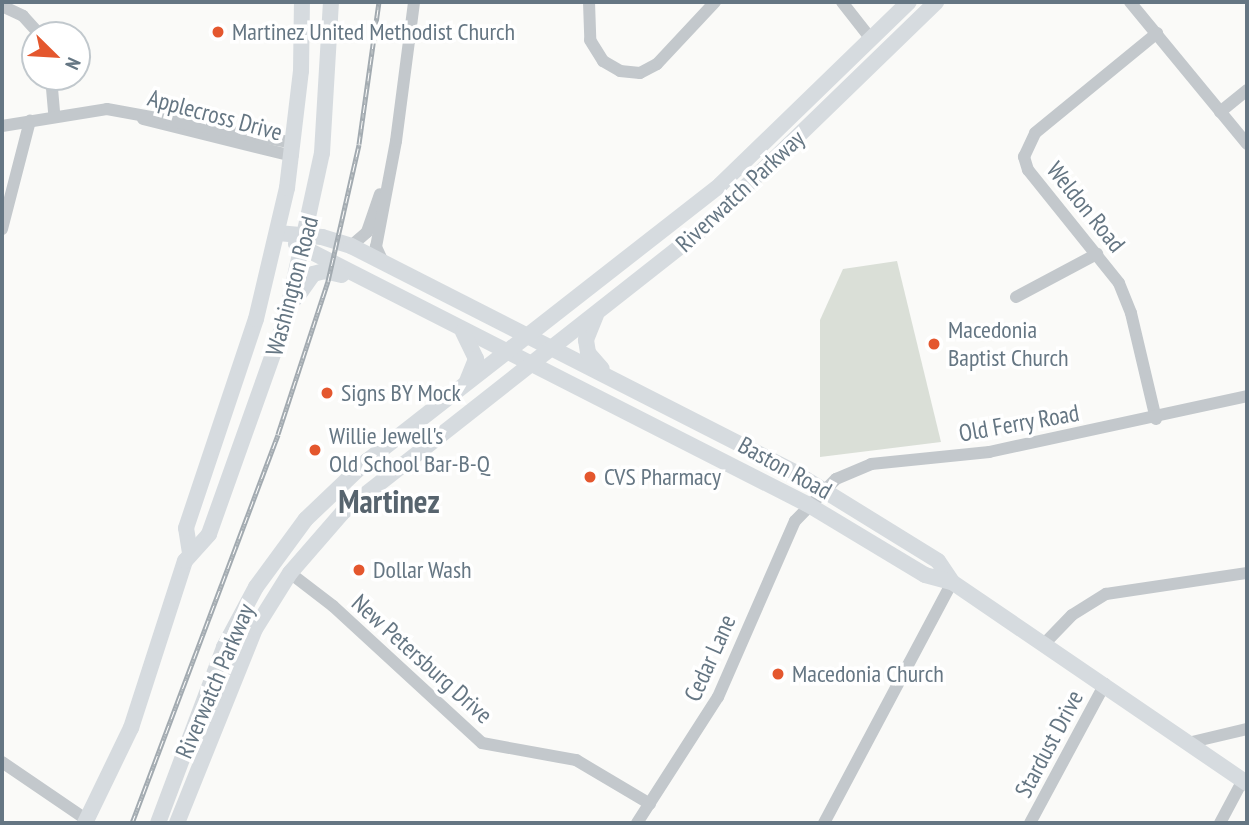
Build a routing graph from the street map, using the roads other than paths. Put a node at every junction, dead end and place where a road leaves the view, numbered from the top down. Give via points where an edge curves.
1 (302, 2) edge
2 (331, 2) edge
3 (414, 2) edge
4 (590, 2) edge
5 (715, 2) edge
6 (842, 2) edge
7 (909, 2) edge
8 (936, 2) edge
9 (1130, 2) edge
10 (2, 6) edge
11 (27, 21) edge
12 (1157, 33) junction
13 (871, 39) junction
14 (1247, 90) edge
15 (52, 91) edge
16 (1220, 112) junction
17 (54, 114) junction
18 (30, 121) junction
19 (2, 126) edge
20 (1247, 144) edge
21 (293, 149) junction
22 (391, 168) junction
23 (316, 189) junction
24 (2, 229) edge
25 (278, 233) junction
26 (305, 242) junction
27 (351, 246) junction
28 (1097, 254) junction
29 (383, 263) junction
30 (357, 276) junction
31 (1016, 297) dead end
32 (288, 311) junction
33 (596, 313) junction
34 (459, 327) junction
35 (527, 336) junction
36 (553, 348) junction
37 (506, 352) junction
38 (532, 366) junction
39 (606, 373) junction
40 (465, 385) junction
41 (1247, 396) edge
42 (1156, 419) junction
43 (353, 473) junction
44 (824, 489) junction
45 (368, 491) junction
46 (807, 504) junction
47 (190, 553) junction
48 (290, 573) junction
49 (1247, 573) edge
50 (952, 582) junction
51 (1044, 643) junction
52 (1105, 684) junction
53 (1247, 729) edge
54 (1192, 742) junction
55 (2, 762) edge
56 (1245, 782) edge
57 (650, 804) junction
58 (86, 822) edge
59 (158, 823) edge
60 (177, 823) edge
61 (637, 823) edge
62 (824, 823) edge
63 (1030, 823) edge
64 (1220, 823) edge

1 - 21 main road, Washington Road
2 - 23 main road, Washington Road via 327,112
3 - 22 street
4 - 5 street via 590,40 603,61 620,72 640,73 657,64
6 - 13 street
7 - 13 main road, Riverwatch Parkway
8 - 33 main road, Riverwatch Parkway via 734,200
9 - 12 street
10 - 11 street
12 - 16 street
12 - 28 street, Weldon Road via 1027,144 1028,170
13 - 35 main road, Riverwatch Parkway via 720,186
14 - 16 street
15 - 17 street
16 - 20 street
17 - 18 street, Applecross Drive
17 - 21 street, Applecross Drive via 107,109 173,117
18 - 19 street, Applecross Drive
18 - 24 street
21 - 25 main road, Washington Road
22 - 27 street via 367,232
22 - 29 street via 376,247
23 - 26 main road, Washington Road
23 - 27 main road via 323,225
25 - 26 main road, Baston Road
25 - 47 main road, Washington Road via 256,319 186,528
26 - 27 main road, Baston Road
26 - 30 main road
26 - 32 main road, Washington Road
27 - 29 main road, Baston Road
28 - 31 street
28 - 42 street, Weldon Road via 1127,298
29 - 35 main road, Baston Road
30 - 32 main road via 319,271 309,277
30 - 34 main road
32 - 47 main road, Washington Road via 209,534
33 - 36 main road, Riverwatch Parkway
33 - 39 main road via 586,344
34 - 37 main road
34 - 40 main road via 472,343 476,359
35 - 36 main road, Baston Road
35 - 37 main road, Riverwatch Parkway
36 - 38 main road, Riverwatch Parkway
36 - 39 main road, Baston Road
37 - 38 main road
37 - 40 main road, Riverwatch Parkway
38 - 45 main road, Riverwatch Parkway
38 - 46 main road
39 - 44 main road, Baston Road
40 - 43 main road, Riverwatch Parkway
41 - 42 street, Old Ferry Road
42 - 44 street, Old Ferry Road via 989,452 871,464
43 - 45 main road
43 - 59 main road, Riverwatch Parkway via 295,532 245,606 224,647
44 - 46 street, Old Ferry Road
44 - 50 main road, Baston Road via 938,561
45 - 48 main road, Riverwatch Parkway
46 - 50 main road via 925,575
46 - 57 street, Cedar Lane via 779,553 718,697
47 - 58 main road, Washington Road via 131,728
48 - 57 street, New Petersburg Drive via 333,606 482,743 576,760
48 - 60 main road, Riverwatch Parkway via 240,658
49 - 51 street via 1106,594 1072,615
50 - 51 main road, Baston Road
50 - 62 street
51 - 52 main road, Baston Road
52 - 54 main road, Baston Road
52 - 63 street, Stardust Drive
53 - 54 street
54 - 56 main road, Baston Road
55 - 58 street
56 - 64 street
57 - 61 street, Cedar Lane

